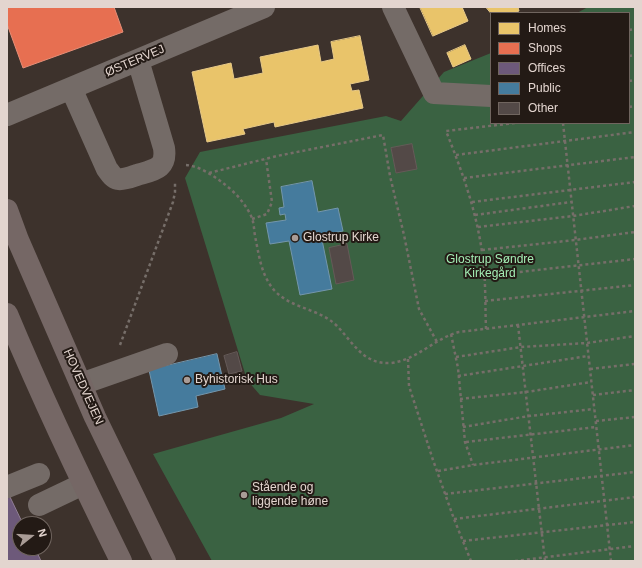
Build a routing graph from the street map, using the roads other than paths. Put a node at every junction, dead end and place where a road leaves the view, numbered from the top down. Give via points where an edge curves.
1 (264, 7) edge
2 (393, 7) edge
3 (221, 15) edge
4 (138, 60) junction
5 (71, 88) junction
6 (490, 96) edge
7 (7, 115) edge
8 (7, 210) edge
9 (7, 314) edge
10 (167, 354) dead end
11 (81, 384) junction
12 (39, 474) dead end
13 (83, 484) junction
14 (7, 486) edge
15 (39, 505) dead end
16 (121, 561) edge
17 (164, 561) edge

1 - 3 street, ØSTERVEJ
2 - 6 street via 434,93
3 - 4 street, ØSTERVEJ
4 - 5 street, ØSTERVEJ
4 - 5 street via 164,148 165,157 155,170 124,179 117,179 111,175
5 - 7 street, ØSTERVEJ
8 - 11 main road, HOVEDVEJEN
9 - 13 main road
10 - 11 street
11 - 17 main road, HOVEDVEJEN
12 - 14 street
13 - 15 street
13 - 16 main road

